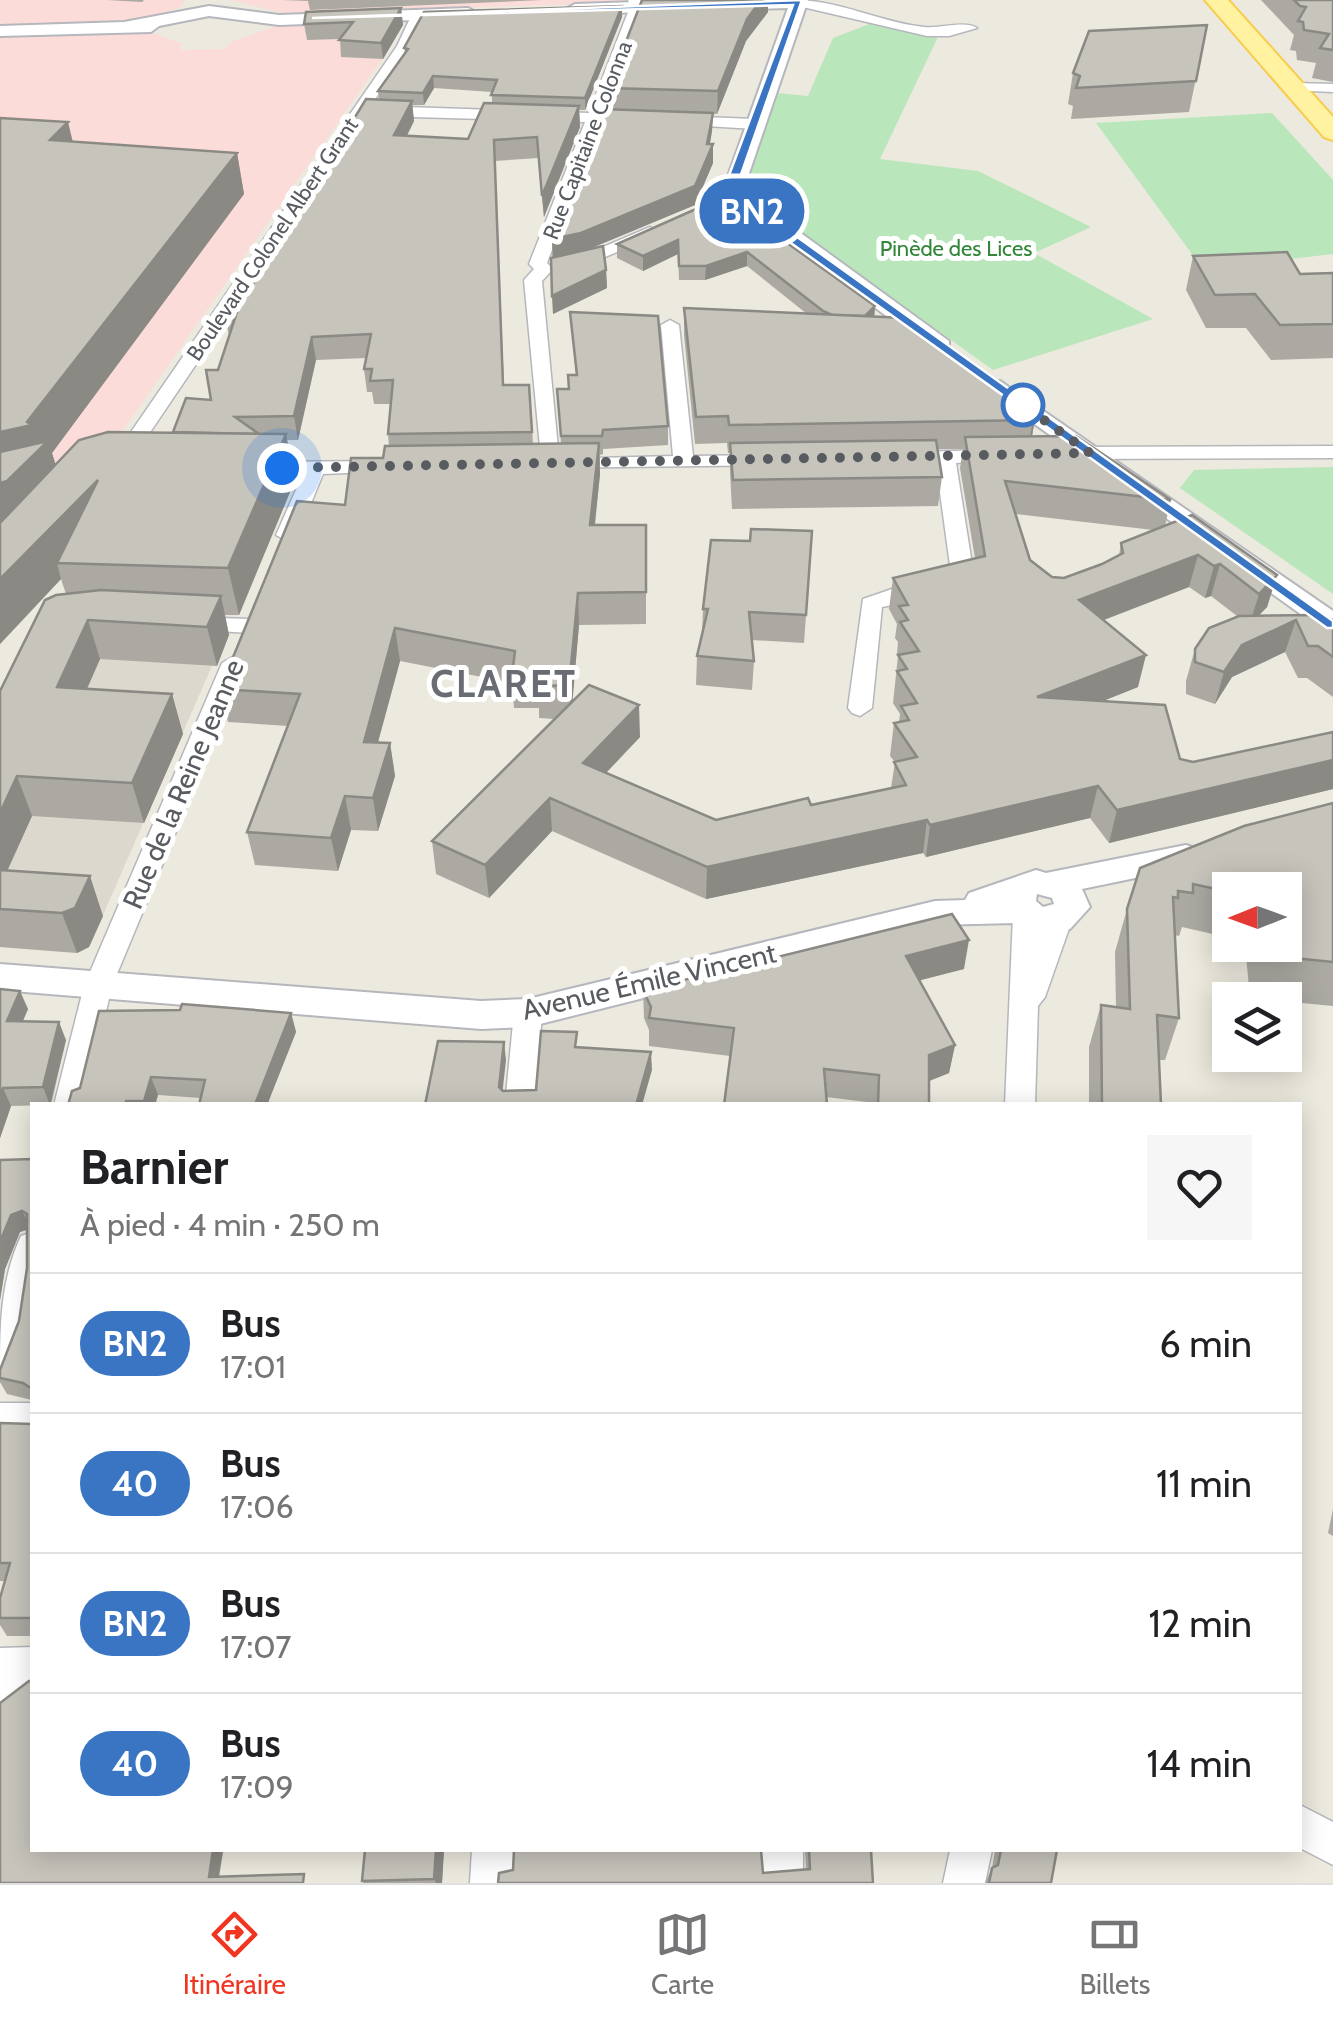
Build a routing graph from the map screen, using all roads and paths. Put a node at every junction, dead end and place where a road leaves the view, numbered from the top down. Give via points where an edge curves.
1 (1216, 0) edge
2 (799, 1) edge
3 (636, 4) edge
4 (562, 10) edge
5 (488, 12) edge
6 (418, 14) junction
7 (180, 24) junction
8 (970, 28) dead end
9 (0, 31) edge
10 (199, 34) dead end
11 (1294, 87) junction
12 (1333, 88) edge
13 (360, 110) junction
14 (597, 118) junction
15 (756, 124) junction
16 (1333, 132) edge
17 (669, 224) edge
18 (544, 270) junction
19 (670, 325) dead end
20 (1333, 452) edge
21 (1090, 453) junction
22 (946, 458) junction
23 (889, 459) edge
24 (796, 460) edge
25 (684, 462) junction
26 (412, 466) edge
27 (92, 467) edge
28 (225, 468) edge
29 (314, 469) junction
30 (278, 556) edge
31 (172, 623) edge
32 (1333, 624) edge
33 (860, 708) dead end
34 (1217, 849) edge
35 (1042, 904) junction
36 (0, 977) edge
37 (98, 986) junction
38 (528, 1013) junction
39 (70, 1102) edge
40 (520, 1102) edge
41 (1020, 1102) edge
42 (30, 1253) edge
43 (0, 1360) edge
44 (0, 1419) edge
45 (30, 1420) edge
46 (1302, 1826) edge
47 (1333, 1844) edge
48 (493, 1852) edge
49 (782, 1852) edge
50 (971, 1852) edge
51 (492, 1883) edge
52 (782, 1883) edge
53 (964, 1883) edge

1 - 11 main road
2 - 3 street
2 - 8 street via 843,7 909,29
2 - 15 street
3 - 4 street
3 - 14 street, Rue Capitaine Colonna
5 - 6 street
6 - 7 street via 233,26 216,11
6 - 13 street, Boulevard Colonel Albert Grant via 410,37
7 - 9 street
7 - 10 street
11 - 12 street
11 - 16 main road
13 - 14 street
13 - 27 street, Boulevard Colonel Albert Grant via 128,463
14 - 15 street
14 - 18 street, Rue Capitaine Colonna via 538,264
15 - 21 street via 726,200
17 - 18 street via 588,260
18 - 25 street via 533,280 539,464
19 - 25 street
20 - 21 street
21 - 22 street
21 - 32 street
22 - 23 street
22 - 33 street via 964,584 892,592 871,604
24 - 25 street
26 - 29 street
28 - 29 street
29 - 30 street
31 - 37 street, Rue de la Reine Jeanne via 253,617
34 - 35 street via 1121,873
35 - 38 street, Avenue Émile Vincent via 956,910
35 - 41 street via 1025,1012
36 - 37 street, Avenue Émile Vincent
37 - 38 street, Avenue Émile Vincent via 481,1016
37 - 39 street, Rue de la Reine Jeanne
38 - 40 street
42 - 43 street
44 - 45 street
46 - 47 street
48 - 51 street
49 - 52 street
50 - 53 street

